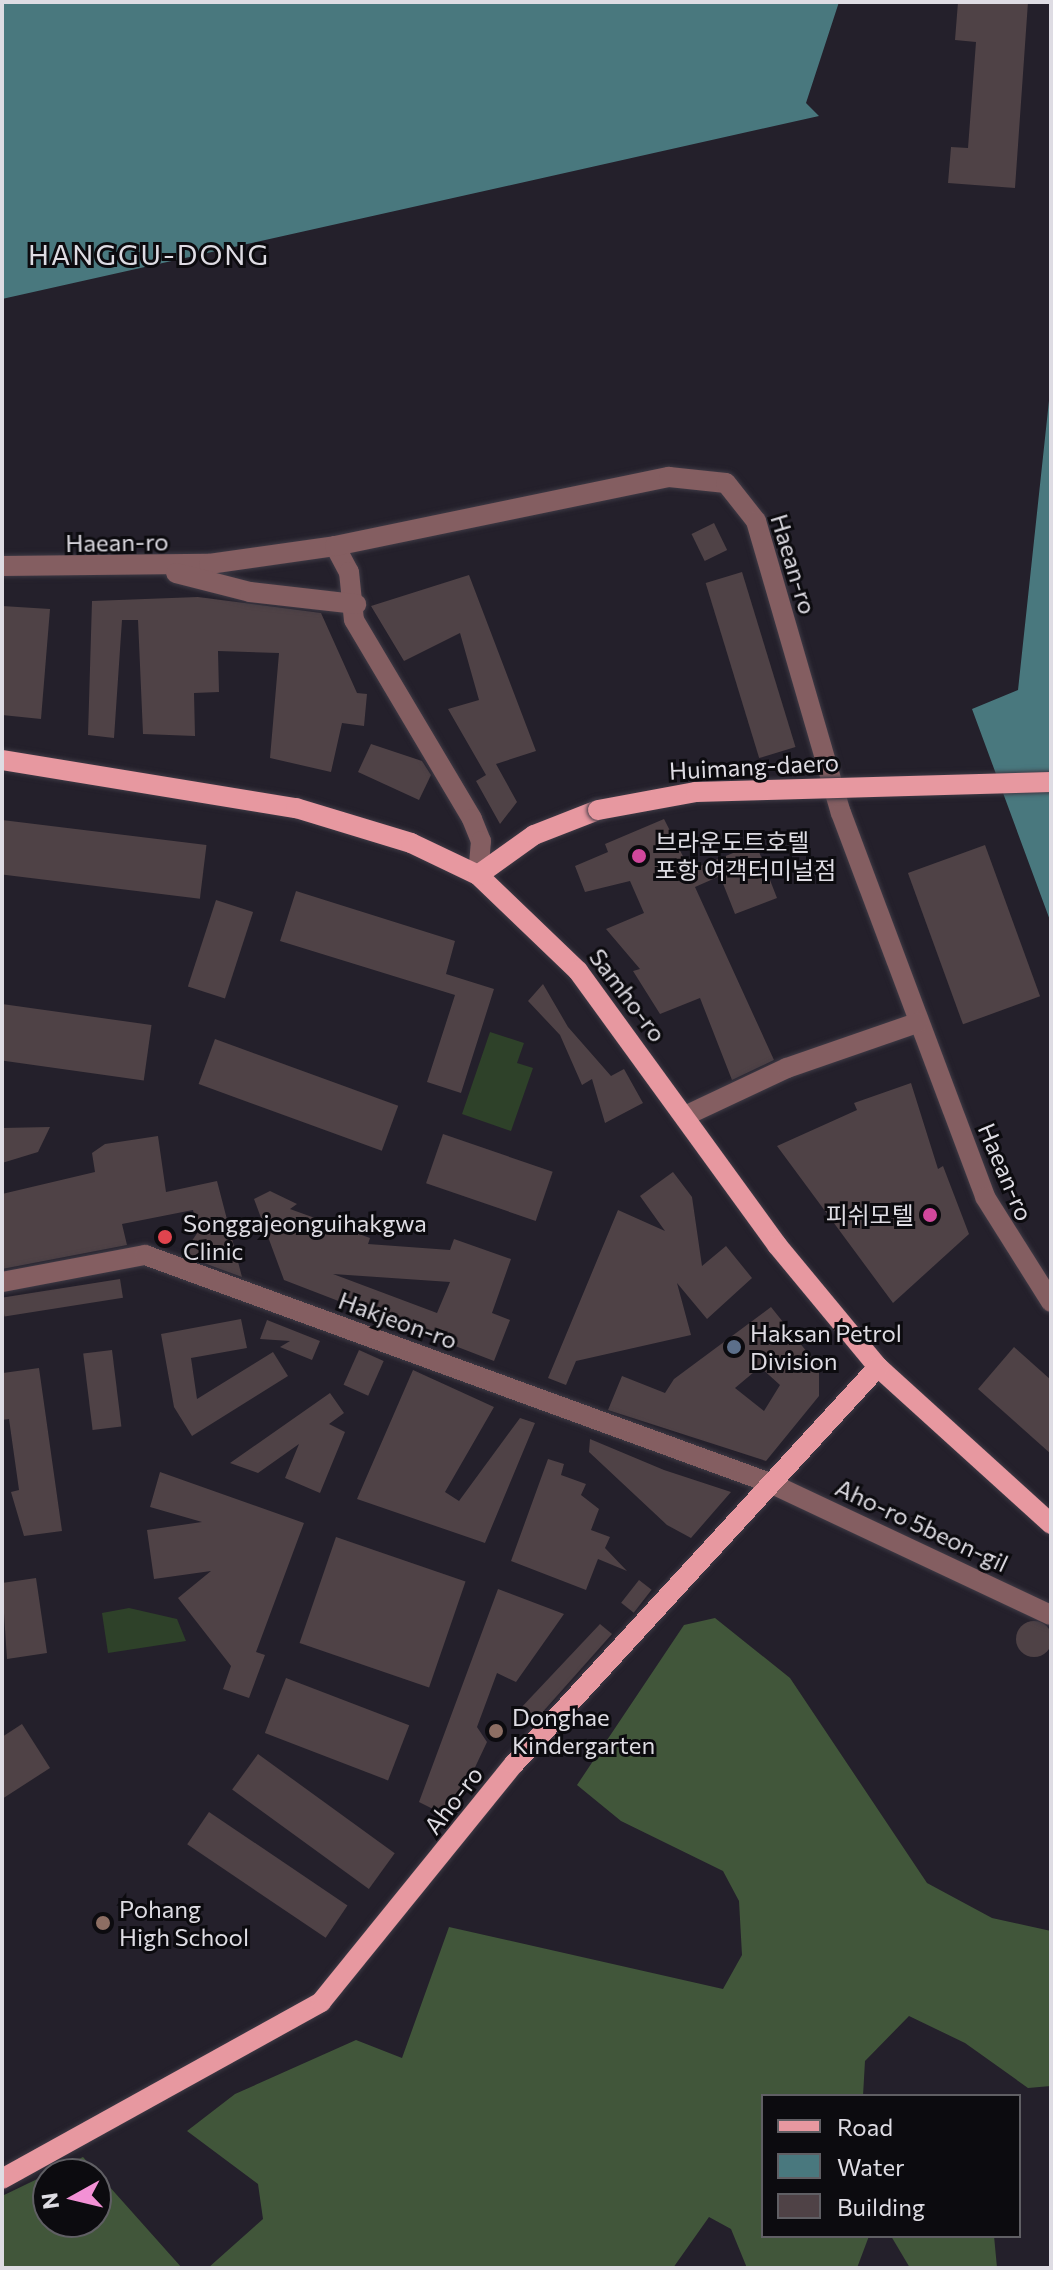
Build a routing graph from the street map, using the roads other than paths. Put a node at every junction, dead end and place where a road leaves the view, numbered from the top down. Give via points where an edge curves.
1 (335, 546) junction
2 (2, 566) edge
3 (160, 569) junction
4 (356, 604) junction
5 (2, 760) edge
6 (1051, 782) edge
7 (478, 875) junction
8 (917, 1023) junction
9 (687, 1115) junction
10 (2, 1282) edge
11 (1051, 1302) edge
12 (878, 1367) junction
13 (770, 1483) junction
14 (1051, 1524) edge
15 (1051, 1615) edge
16 (2, 2179) edge

1 - 3 street, Haean-ro
1 - 4 street
1 - 8 street, Haean-ro via 669,477 703,475 737,492 756,521 841,813
2 - 3 street, Haean-ro
3 - 4 street via 250,592
4 - 7 street via 354,620 463,798 481,841
5 - 7 main road, Samho-ro via 296,808 411,843
6 - 7 main road, Huimang-daero, bridge via 696,792 598,810 534,835
7 - 9 main road, Samho-ro via 554,942
8 - 9 street via 787,1068
8 - 11 street, Haean-ro via 985,1197
9 - 12 main road, Samho-ro via 777,1245
10 - 13 street, Hakjeon-ro via 145,1255
12 - 13 main road, Aho-ro
12 - 14 main road, Samho-ro
13 - 15 street, Aho-ro 5beon-gil
13 - 16 main road, Aho-ro via 514,1764 321,2002

